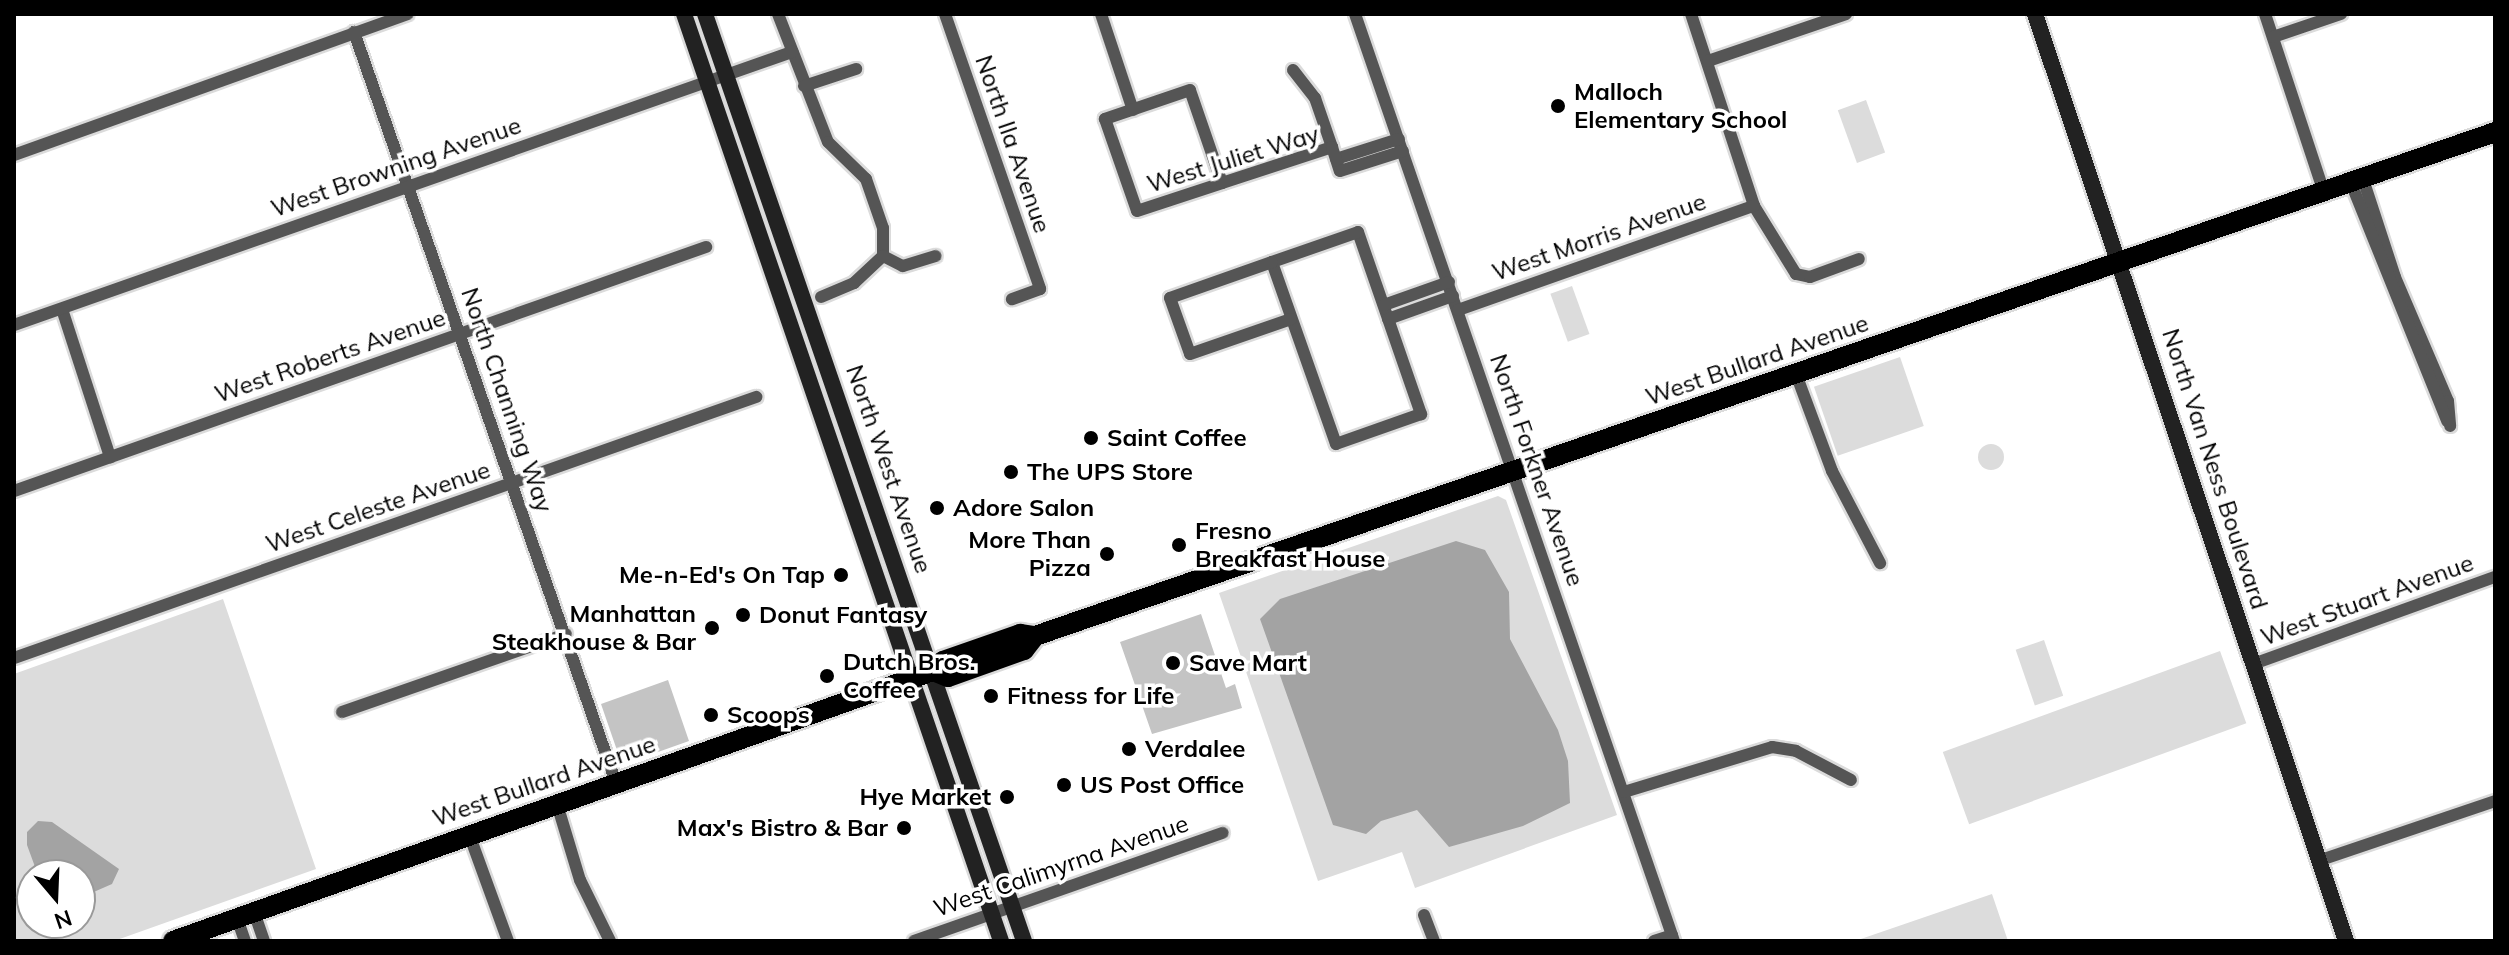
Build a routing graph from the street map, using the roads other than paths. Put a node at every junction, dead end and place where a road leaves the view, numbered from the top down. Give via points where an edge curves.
1 (407, 14) edge
2 (684, 14) edge
3 (705, 14) edge
4 (778, 14) edge
5 (945, 14) edge
6 (1101, 14) edge
7 (1355, 14) edge
8 (1691, 14) edge
9 (1846, 14) edge
10 (2035, 14) edge
11 (2265, 14) edge
12 (2341, 14) edge
13 (354, 32) junction
14 (2273, 37) junction
15 (792, 52) junction
16 (1708, 61) junction
17 (856, 69) dead end
18 (1293, 70) dead end
19 (727, 77) junction
20 (707, 83) junction
21 (804, 86) junction
22 (1133, 110) junction
23 (2495, 132) edge
24 (1401, 145) junction
25 (14, 155) edge
26 (1336, 159) junction
27 (2357, 181) junction
28 (1222, 183) junction
29 (409, 185) junction
30 (2324, 192) junction
31 (1754, 206) junction
32 (761, 240) junction
33 (706, 247) dead end
34 (883, 256) junction
35 (935, 256) dead end
36 (1859, 259) dead end
37 (1272, 262) junction
38 (2120, 262) junction
39 (1449, 282) junction
40 (1453, 296) junction
41 (821, 297) dead end
42 (1012, 299) dead end
43 (1384, 305) junction
44 (62, 309) junction
45 (1458, 310) junction
46 (1291, 319) junction
47 (1388, 319) junction
48 (14, 325) edge
49 (461, 333) junction
50 (1796, 374) junction
51 (2433, 376) dead end
52 (756, 397) dead end
53 (843, 411) junction
54 (110, 457) junction
55 (1514, 472) junction
56 (513, 483) junction
57 (14, 491) edge
58 (1880, 563) dead end
59 (2495, 577) edge
60 (566, 634) junction
61 (14, 658) edge
62 (2253, 664) junction
63 (933, 671) junction
64 (912, 678) junction
65 (342, 712) dead end
66 (1851, 780) dead end
67 (616, 783) junction
68 (1624, 792) junction
69 (2495, 801) edge
70 (557, 804) junction
71 (1223, 833) dead end
72 (469, 834) junction
73 (2318, 861) junction
74 (1012, 906) junction
75 (992, 913) junction
76 (246, 915) junction
77 (1424, 915) dead end
78 (1673, 938) edge
79 (173, 941) edge
80 (245, 941) edge
81 (264, 941) edge
82 (508, 941) edge
83 (610, 941) edge
84 (914, 941) edge
85 (1001, 941) edge
86 (1024, 941) edge
87 (1434, 941) edge
88 (1654, 941) edge
89 (2346, 941) edge

1 - 13 street
2 - 20 main road, North West Avenue
3 - 19 main road, North West Avenue
4 - 15 street
5 - 42 street, North Ila Avenue via 1040,289
6 - 22 street
7 - 24 street, North Forkner Avenue
8 - 16 street
9 - 16 street
10 - 38 main road, North Van Ness Boulevard
11 - 14 street
12 - 14 street
13 - 25 street
13 - 29 street, North Channing Way
14 - 30 street
15 - 19 street, West Browning Avenue
15 - 21 street
16 - 31 street
17 - 21 street
18 - 26 street via 1315,98
19 - 20 street, West Browning Avenue
19 - 53 main road, North West Avenue
20 - 29 street, West Browning Avenue
20 - 32 main road, North West Avenue
21 - 34 street via 828,142 866,179 883,228
22 - 28 street via 1190,90
22 - 28 street, West Juliet Way via 1105,119 1137,211
23 - 27 main road, West Bullard Avenue
24 - 26 street, West Juliet Way
24 - 39 street, North Forkner Avenue
26 - 28 street, West Juliet Way
27 - 30 main road, West Bullard Avenue
27 - 51 street
29 - 44 street, West Browning Avenue
29 - 49 street, North Channing Way
30 - 38 main road, West Bullard Avenue
31 - 36 street via 1796,274 1810,277
31 - 45 street, West Morris Avenue
32 - 53 main road via 783,280 827,400
32 - 64 main road, North West Avenue
33 - 49 street, West Roberts Avenue
34 - 35 street via 903,266
34 - 41 street via 854,283
37 - 43 street via 1358,232
37 - 46 street
37 - 46 street via 1170,298 1190,354
38 - 50 main road, West Bullard Avenue
38 - 62 main road, North Van Ness Boulevard
39 - 40 street, North Forkner Avenue
39 - 43 street
40 - 45 street, North Forkner Avenue
40 - 47 street
43 - 47 street
44 - 48 street, West Browning Avenue
44 - 54 street
45 - 55 street, North Forkner Avenue
46 - 47 street via 1336,444 1421,414
49 - 54 street, West Roberts Avenue
49 - 56 street, North Channing Way
50 - 55 main road, West Bullard Avenue
50 - 58 street via 1832,471
52 - 56 street, West Celeste Avenue
53 - 63 main road, North West Avenue
54 - 57 street, West Roberts Avenue
55 - 63 main road, West Bullard Avenue via 1035,636 1024,650 948,677
55 - 68 street, North Forkner Avenue
56 - 60 street, North Channing Way
56 - 61 street, West Celeste Avenue
59 - 62 street, West Stuart Avenue
60 - 65 street
60 - 67 street, North Channing Way
62 - 73 main road, North Van Ness Boulevard
63 - 64 main road, West Bullard Avenue
63 - 74 main road, North West Avenue
64 - 67 main road, West Bullard Avenue
64 - 75 main road, North West Avenue
66 - 68 street via 1796,751 1772,747
67 - 70 main road, West Bullard Avenue
68 - 78 street, North Forkner Avenue
69 - 73 street
70 - 72 main road, West Bullard Avenue
70 - 83 street via 580,880
71 - 74 street, West Calimyrna Avenue
72 - 76 main road, West Bullard Avenue
72 - 82 street
73 - 89 main road, North Van Ness Boulevard
74 - 75 street, West Calimyrna Avenue
74 - 86 main road, North West Avenue
75 - 84 street, West Calimyrna Avenue
75 - 85 main road, North West Avenue
76 - 79 main road, West Bullard Avenue
76 - 80 street
76 - 81 street
77 - 87 street
78 - 88 street

